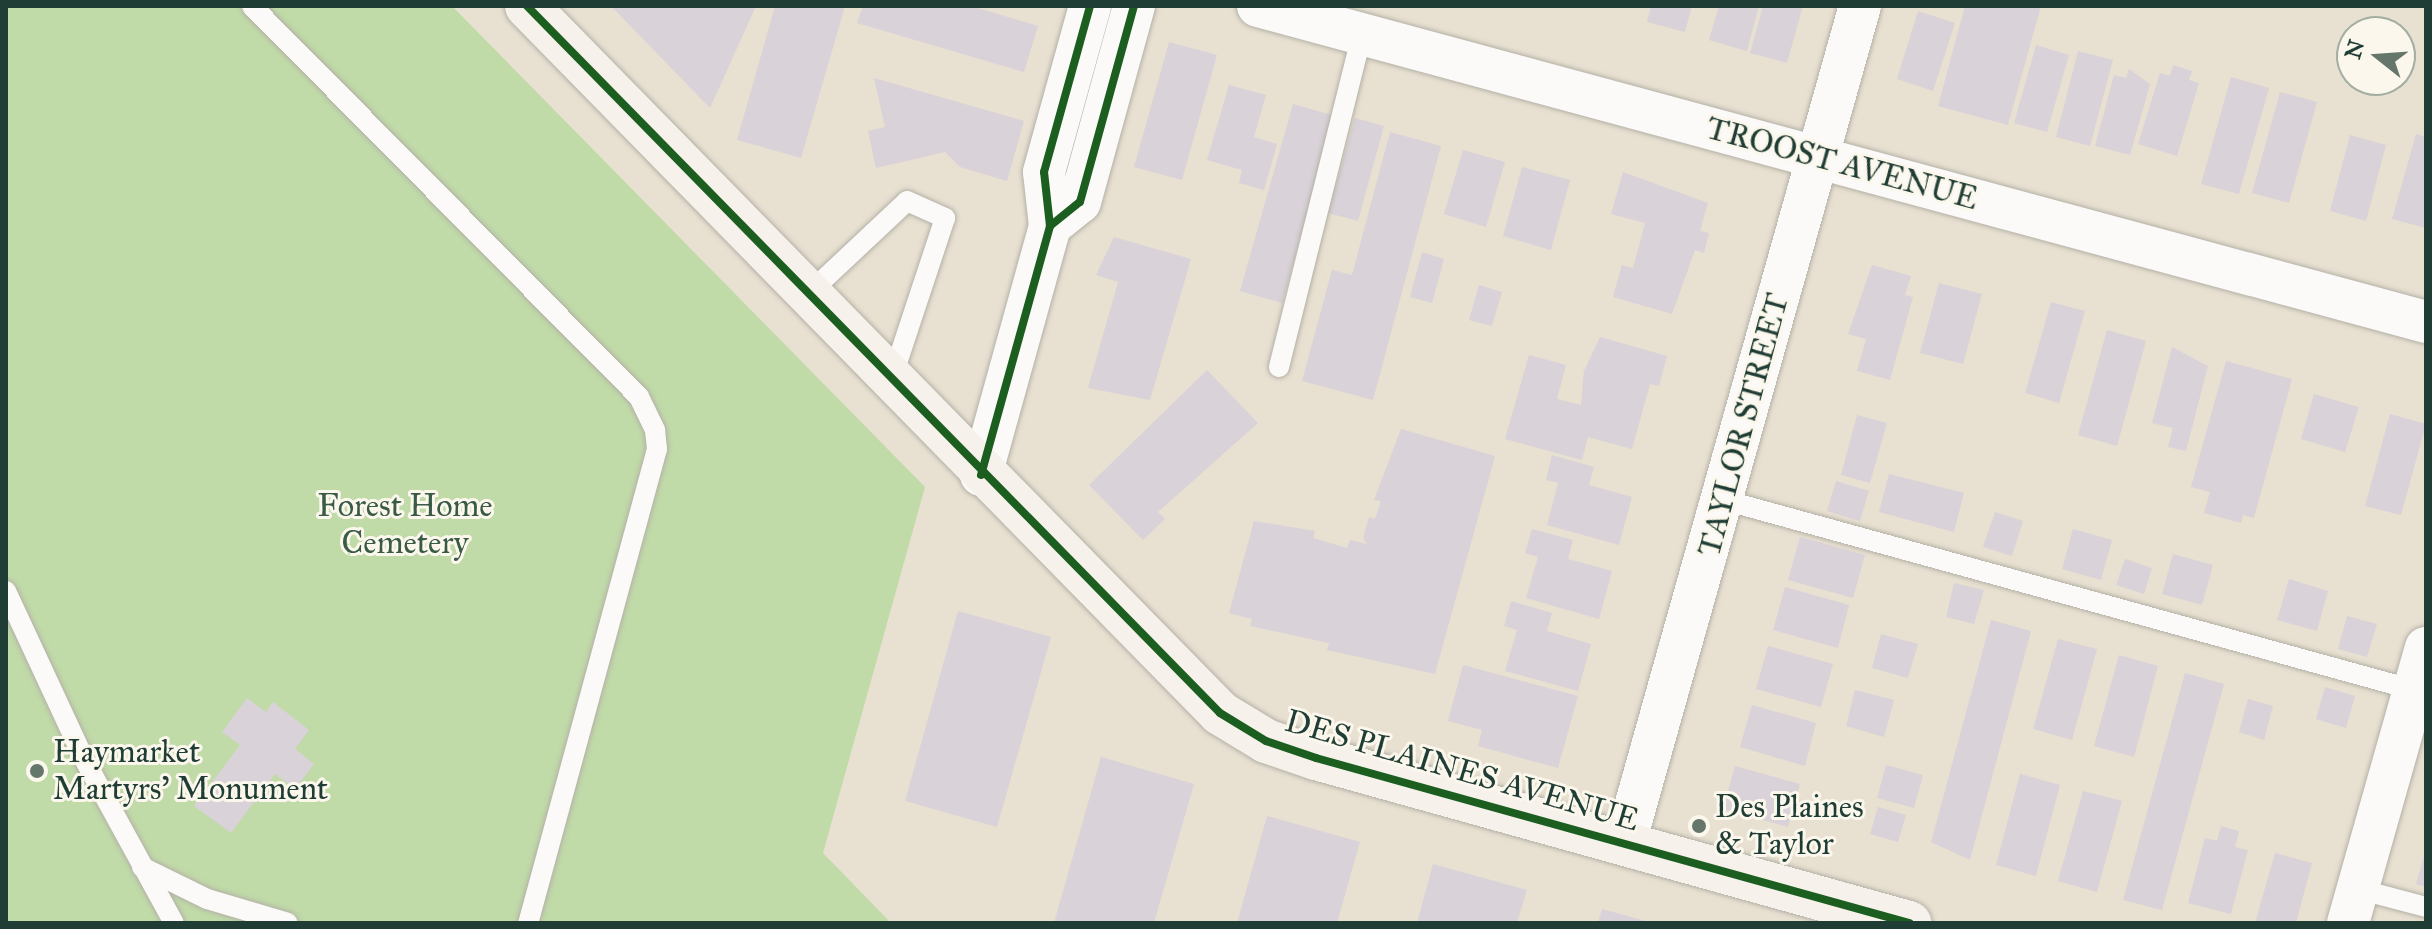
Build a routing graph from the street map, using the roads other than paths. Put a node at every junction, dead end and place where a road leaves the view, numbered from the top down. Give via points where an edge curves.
1 (252, 6) edge
2 (527, 6) edge
3 (1090, 6) edge
4 (1134, 6) edge
5 (1258, 6) edge
6 (1860, 6) edge
7 (1362, 34) junction
8 (1818, 158) junction
9 (1050, 226) junction
10 (807, 295) junction
11 (2426, 322) edge
12 (1279, 367) dead end
13 (891, 382) junction
14 (981, 475) junction
15 (1724, 500) junction
16 (6, 591) edge
17 (2426, 648) edge
18 (2420, 692) edge
19 (1625, 843) junction
20 (142, 867) junction
21 (2353, 906) edge
22 (2426, 907) edge
23 (1843, 914) edge
24 (174, 923) edge
25 (288, 923) edge
26 (528, 923) edge
27 (1909, 923) edge

1 - 26 lane via 639,397 655,430 657,449
2 - 10 main road, DES PLAINES AVENUE
3 - 9 street via 1044,172
4 - 9 street via 1080,202
5 - 7 street, TROOST AVENUE
6 - 8 street, TAYLOR STREET
7 - 8 street, TROOST AVENUE
7 - 12 lane
8 - 11 street, TROOST AVENUE
8 - 15 street, TAYLOR STREET
9 - 14 street
10 - 13 main road, DES PLAINES AVENUE
10 - 13 lane via 907,201 945,218
13 - 14 main road, DES PLAINES AVENUE
14 - 19 main road, DES PLAINES AVENUE via 1220,713 1266,741
15 - 18 lane
15 - 19 street, TAYLOR STREET
16 - 20 lane
17 - 18 street
18 - 21 street
19 - 23 main road, DES PLAINES AVENUE
20 - 24 lane
20 - 25 lane via 207,899
21 - 22 lane
23 - 27 main road, DES PLAINES AVENUE

